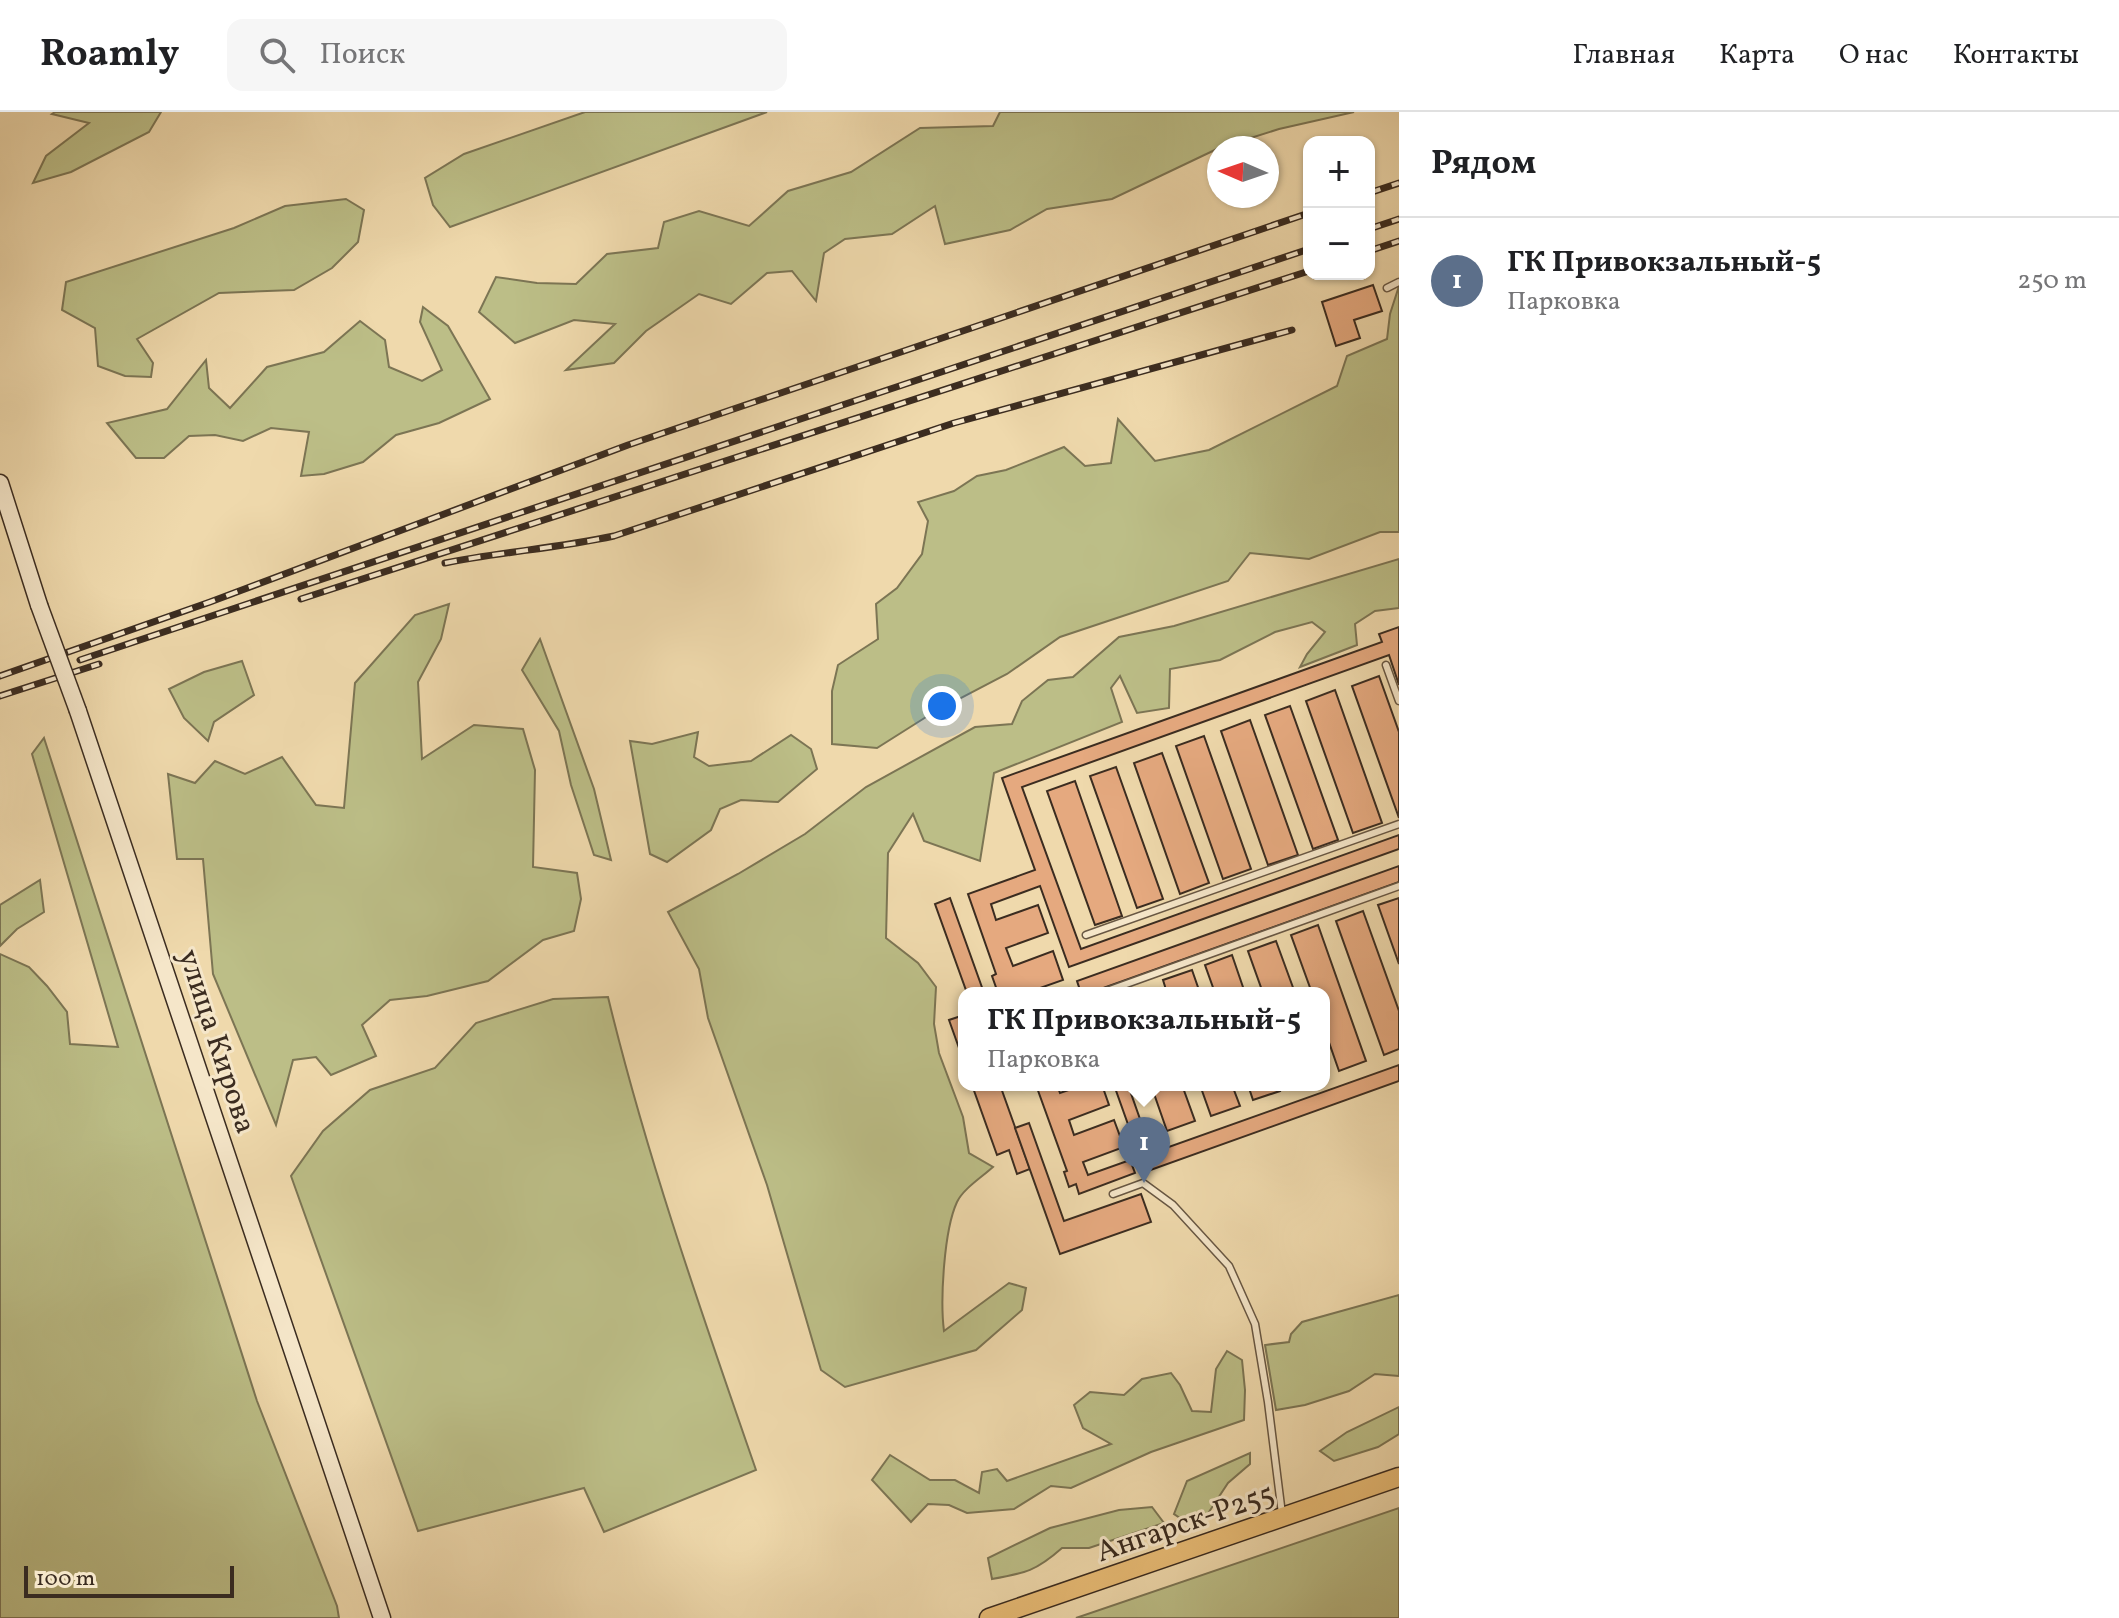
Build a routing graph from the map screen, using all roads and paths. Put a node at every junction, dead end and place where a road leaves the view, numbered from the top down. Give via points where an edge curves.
1 (1399, 282) edge
2 (1387, 288) dead end
3 (0, 483) edge
4 (1386, 665) dead end
5 (1399, 701) edge
6 (1399, 824) edge
7 (1399, 886) edge
8 (1086, 935) dead end
9 (1118, 987) edge
10 (1113, 1194) dead end
11 (1399, 1477) edge
12 (1282, 1518) junction
13 (382, 1618) edge
14 (989, 1618) edge

1 - 2 lane
3 - 13 street, улица Кирова, bridge
4 - 5 lane
6 - 8 lane
7 - 9 lane
10 - 12 lane via 1143,1183 1173,1205 1229,1266 1255,1324
11 - 12 main road, Ангарск-Р255
12 - 14 main road, Ангарск-Р255

